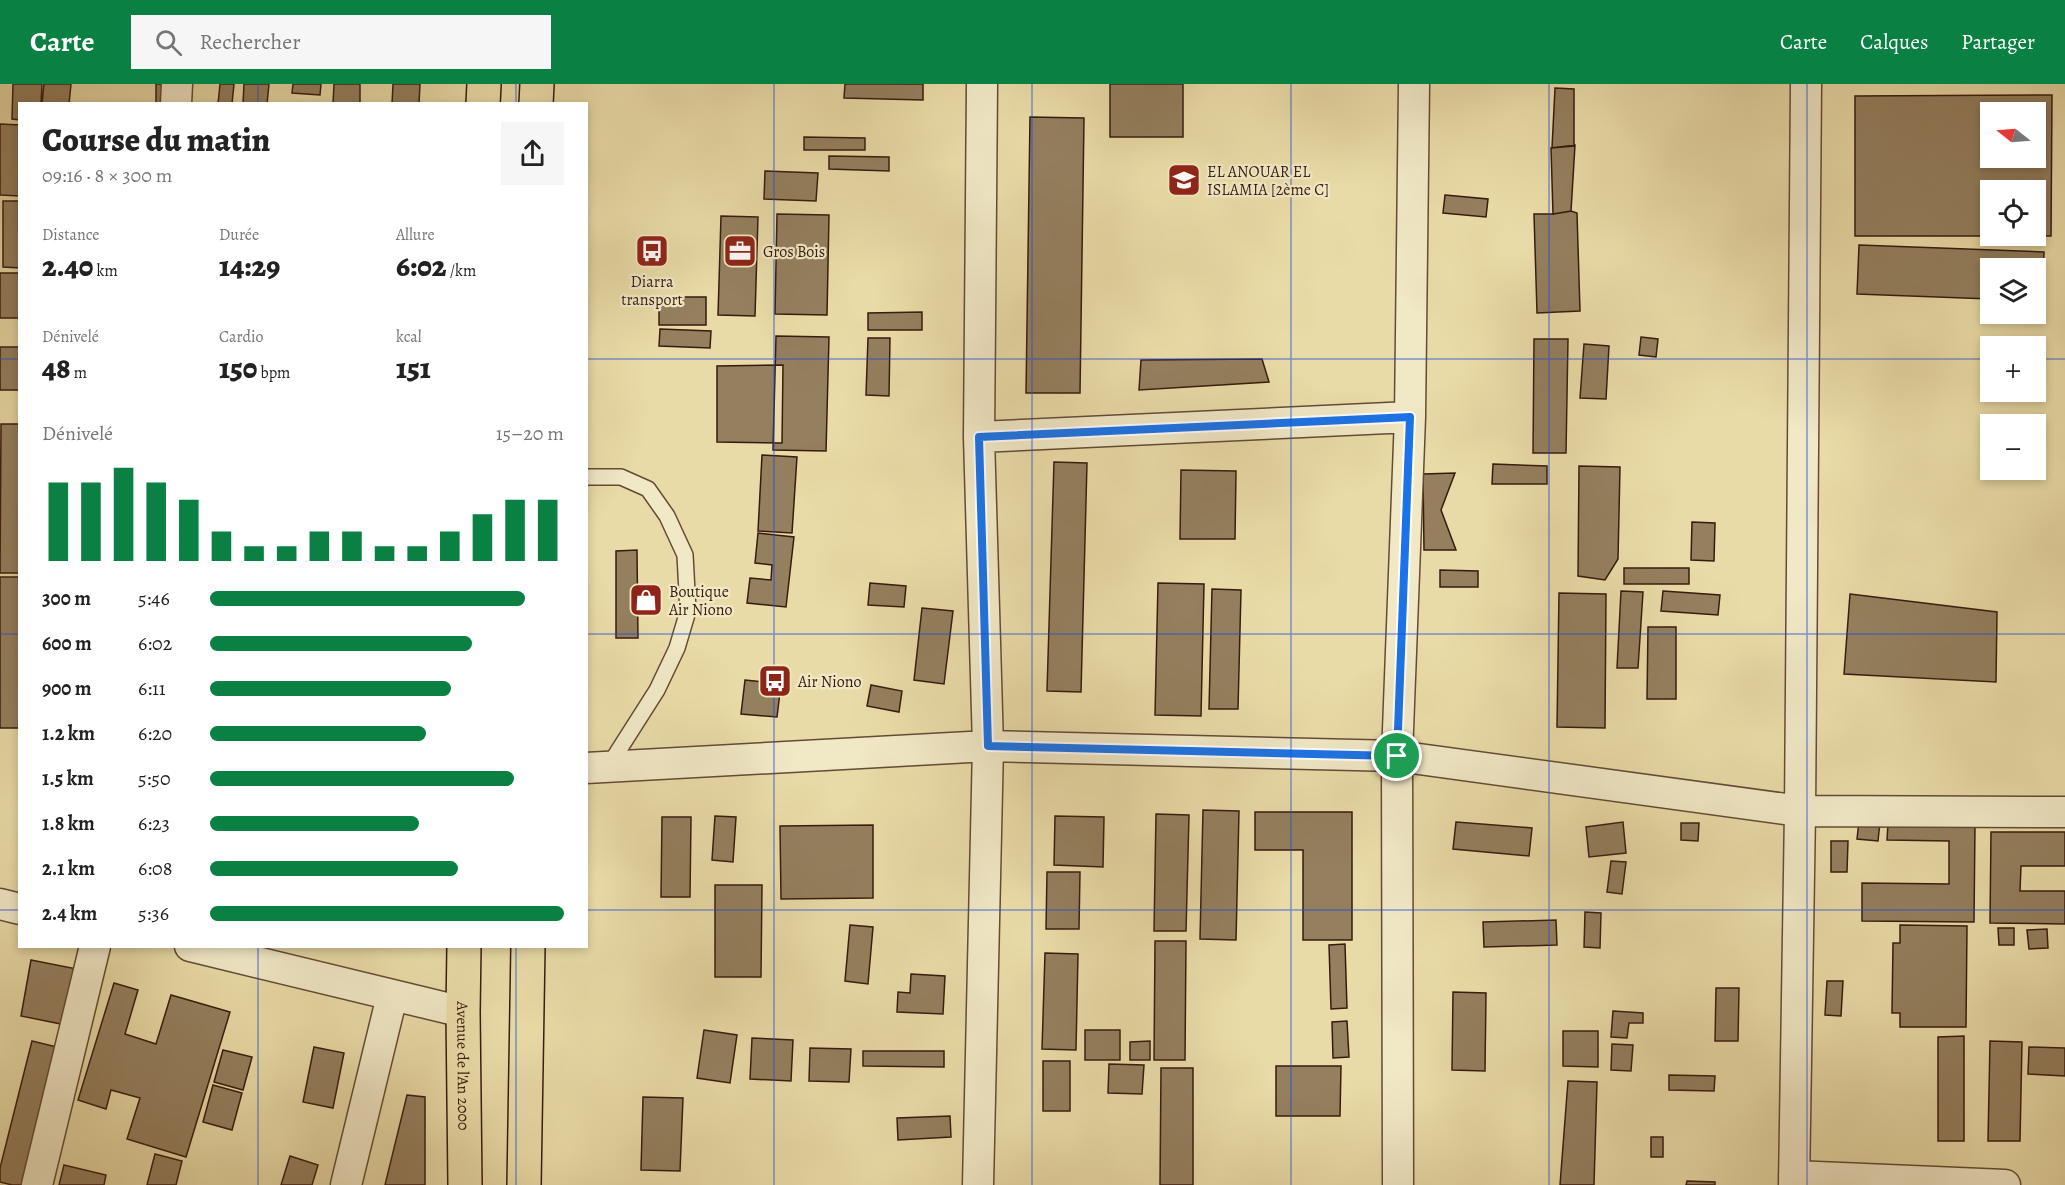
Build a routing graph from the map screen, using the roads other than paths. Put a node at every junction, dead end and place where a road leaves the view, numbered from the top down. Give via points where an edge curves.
1 (177, 84) edge
2 (483, 84) edge
3 (537, 84) edge
4 (982, 84) edge
5 (1414, 84) edge
6 (1806, 84) edge
7 (176, 102) edge
8 (483, 102) edge
9 (537, 102) edge
10 (1410, 417) junction
11 (979, 437) junction
12 (588, 477) edge
13 (988, 746) junction
14 (1397, 756) junction
15 (597, 767) edge
16 (1800, 811) junction
17 (2065, 812) edge
18 (0, 904) edge
19 (18, 908) edge
20 (95, 948) edge
21 (198, 948) edge
22 (464, 948) edge
23 (528, 948) edge
24 (392, 996) junction
25 (463, 1012) junction
26 (1794, 1180) edge
27 (37, 1185) edge
28 (346, 1185) edge
29 (465, 1185) edge
30 (524, 1185) edge
31 (978, 1185) edge
32 (1398, 1185) edge
33 (2005, 1185) edge

1 - 7 street
2 - 8 main road
3 - 9 main road
4 - 11 street
5 - 10 street
6 - 16 street
10 - 11 street
10 - 14 street
11 - 13 street
12 - 15 lane via 621,477 648,489 667,516 685,555 688,611 677,648 657,690
13 - 14 street
13 - 15 street
13 - 31 street
14 - 16 street
14 - 32 street
16 - 17 street
16 - 26 street
18 - 19 street
20 - 27 street
21 - 24 street
22 - 25 main road, Avenue de l'An 2000
23 - 30 main road
24 - 25 street
24 - 28 street
25 - 29 main road, Avenue de l'An 2000
26 - 33 street

